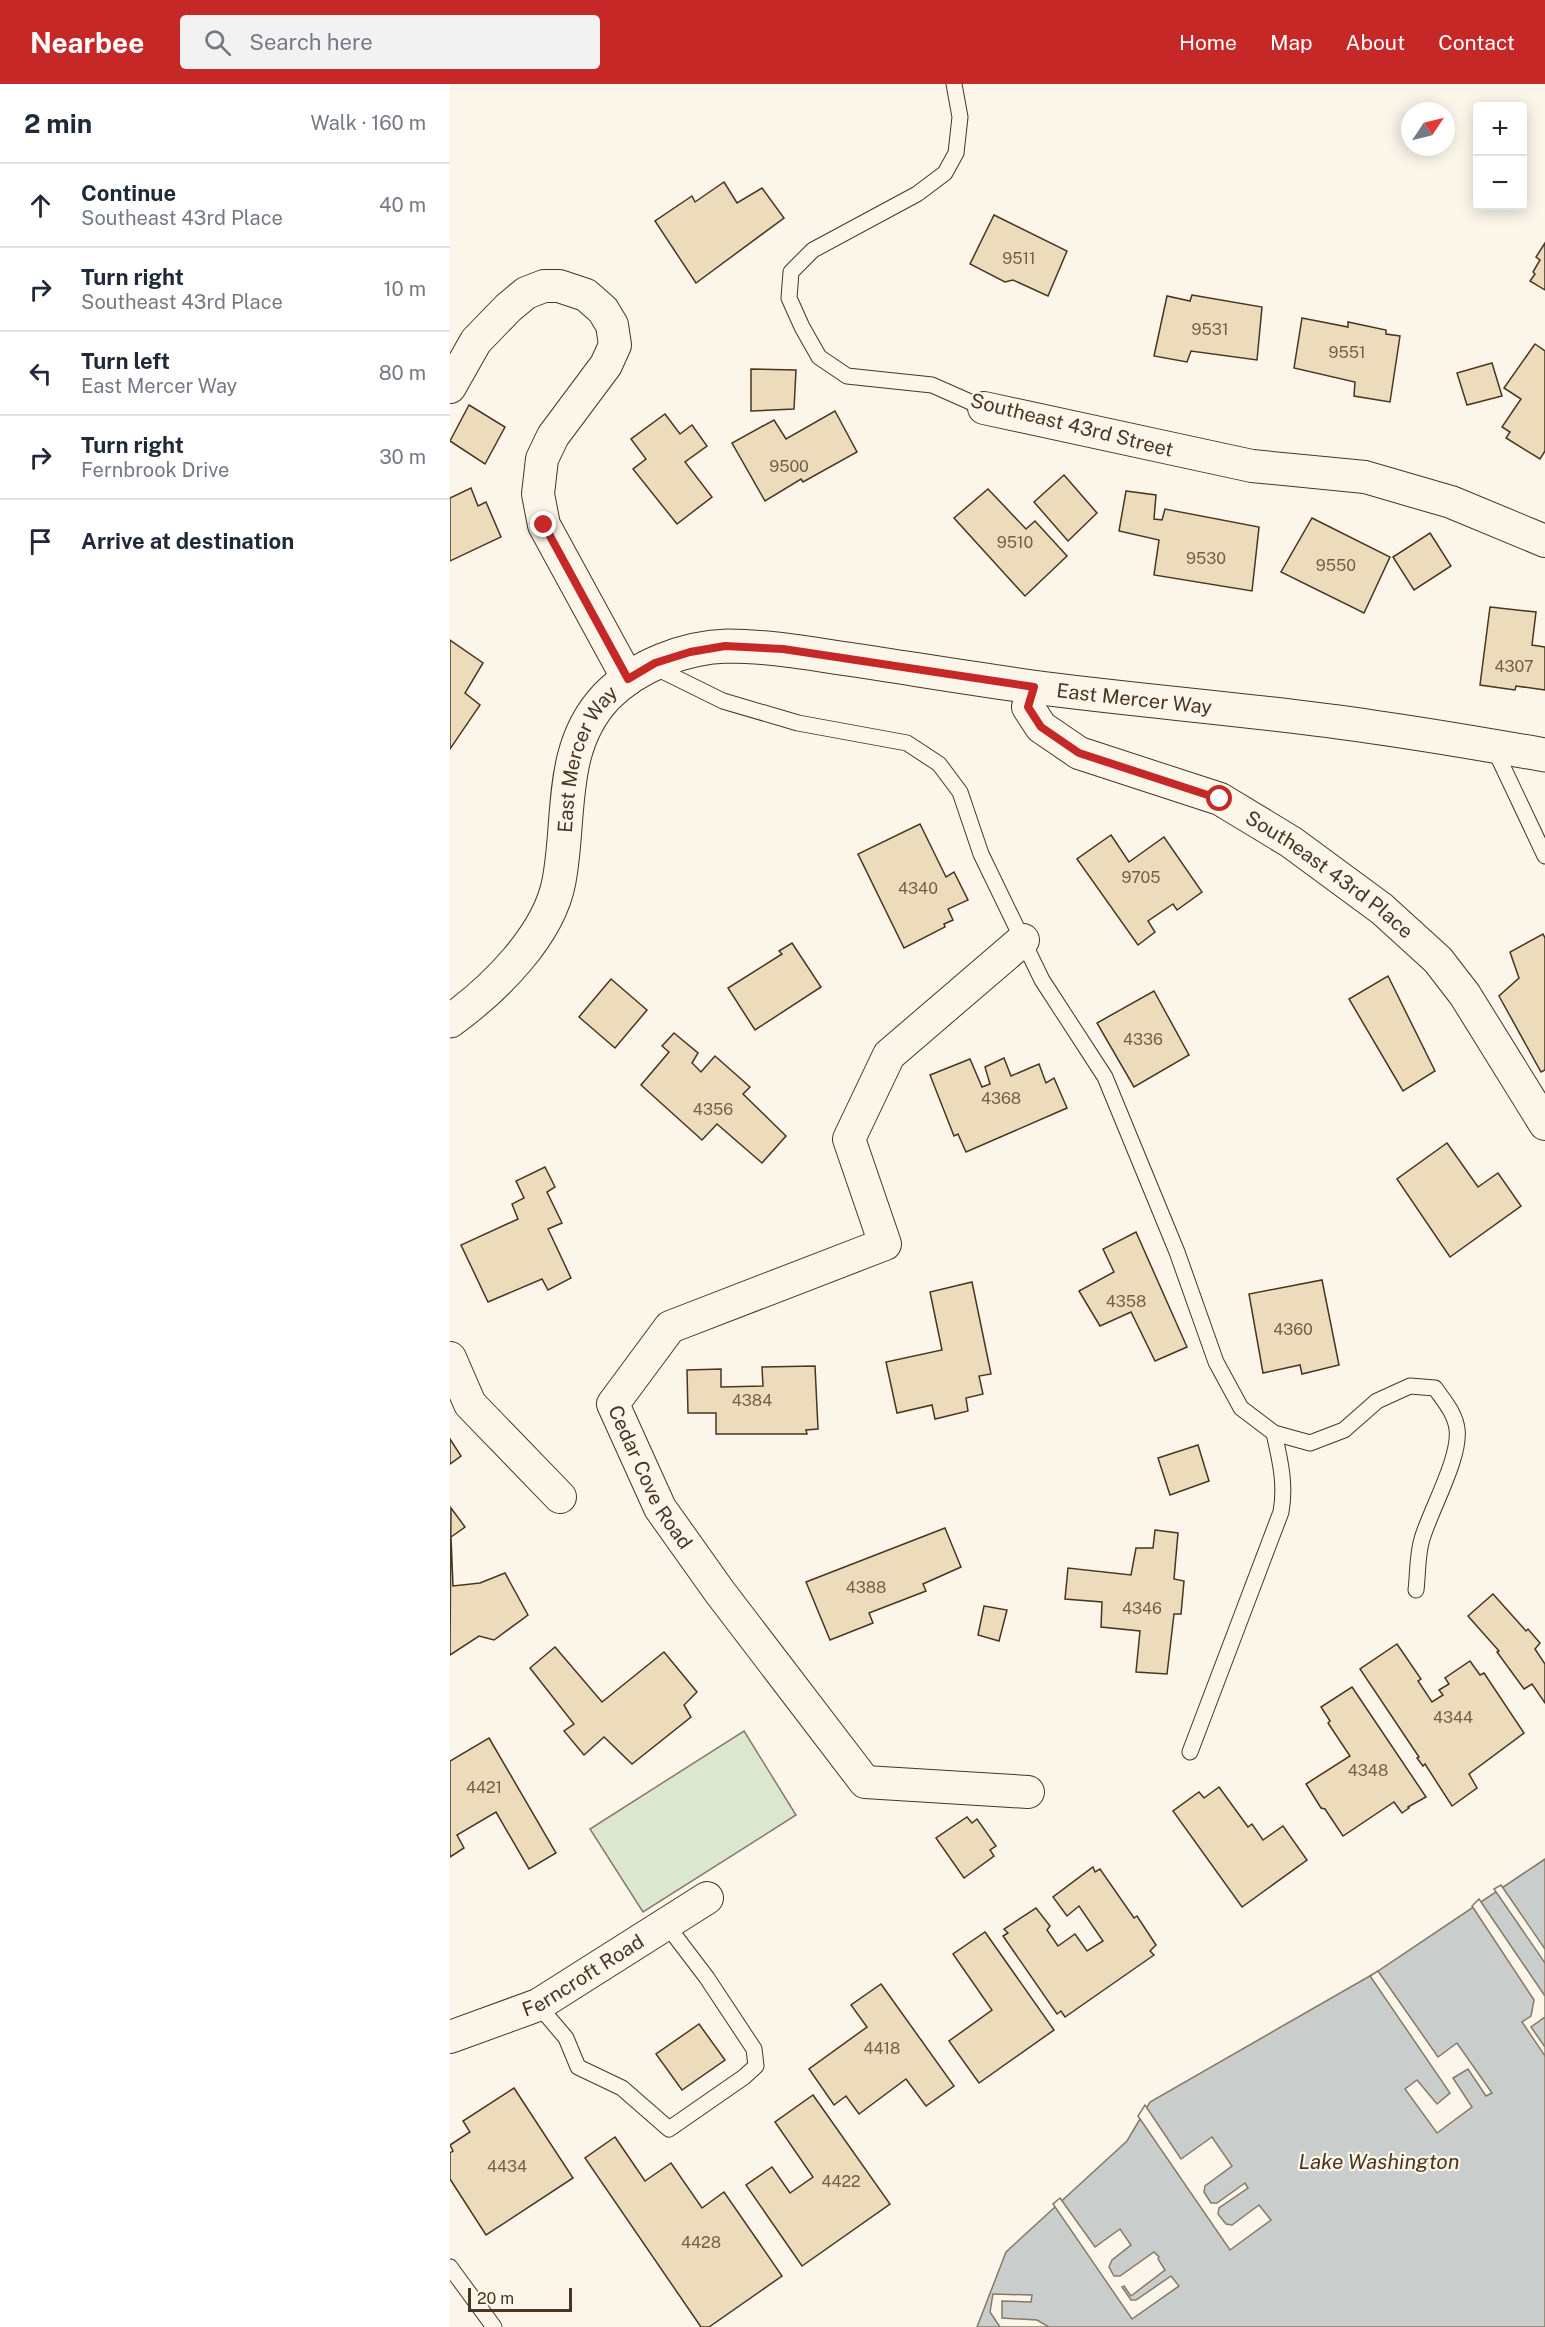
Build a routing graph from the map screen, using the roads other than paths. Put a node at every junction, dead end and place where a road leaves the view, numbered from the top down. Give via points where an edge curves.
1 (954, 84) edge
2 (450, 387) edge
3 (984, 408) joint
4 (1545, 541) edge
5 (640, 672) junction
6 (1034, 687) junction
7 (1493, 746) junction
8 (1545, 755) edge
9 (1545, 856) edge
10 (1023, 940) junction
11 (450, 1021) edge
12 (1545, 1124) edge
13 (450, 1358) edge
14 (1274, 1433) junction
15 (560, 1497) dead end
16 (1416, 1590) dead end
17 (1190, 1752) dead end
18 (1028, 1792) dead end
19 (707, 1898) dead end
20 (666, 1924) junction
21 (538, 2005) junction
22 (450, 2037) edge
23 (450, 2267) edge
24 (494, 2327) edge

1 - 3 lane, Southeast 43rd Street via 960,117 956,153 945,173 916,194 813,250 791,272 789,298 819,357 847,376 932,385
2 - 5 street via 476,341 526,293 544,286 559,286 586,295 603,310 612,325 615,345 606,365 553,436 542,459 538,494 544,525
3 - 4 street, Southeast 43rd Street via 1252,466 1365,477 1452,502
5 - 6 street, East Mercer Way via 690,652 725,646 783,649
5 - 10 lane via 798,723 907,743 939,764 960,792 981,854
5 - 11 street, East Mercer Way via 606,697 576,745 568,777 558,884 549,911 527,946 496,983
6 - 7 street, East Mercer Way via 1371,726
6 - 12 street, Southeast 43rd Place via 1028,707 1041,727 1079,753 1220,799 1291,842 1382,909 1438,960
7 - 8 street, East Mercer Way
7 - 9 lane
10 - 14 lane via 1042,980 1105,1077 1177,1252 1216,1362 1241,1408
10 - 18 street, Cedar Cove Road via 889,1054 849,1139 885,1244 670,1327 613,1404 660,1508 865,1782
13 - 15 street via 470,1404
14 - 16 lane via 1310,1443 1344,1430 1377,1401 1410,1386 1435,1388 1451,1409 1457,1430 1444,1484 1421,1541
14 - 17 lane via 1283,1476 1281,1512
19 - 20 street, Ferncroft Road
20 - 21 street, Ferncroft Road
20 - 21 lane via 754,2049 756,2066 669,2129 622,2088 578,2067 566,2038
21 - 22 street, Ferncroft Road
23 - 24 lane

